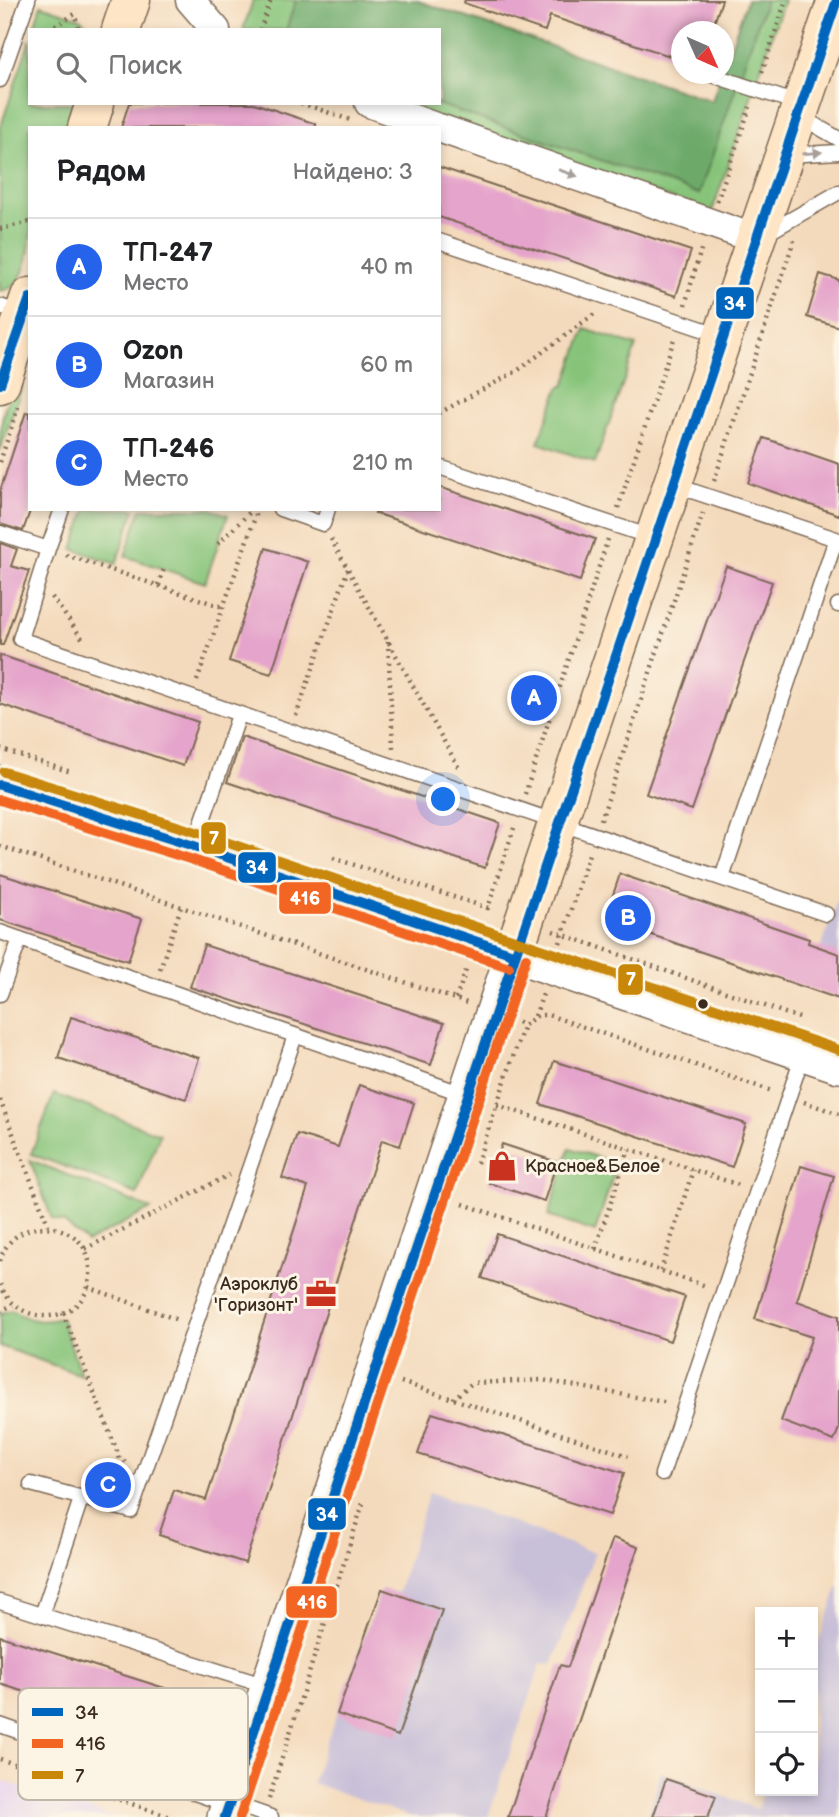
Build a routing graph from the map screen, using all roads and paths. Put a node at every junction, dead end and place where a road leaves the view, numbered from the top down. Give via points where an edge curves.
1 (28, 0) edge
2 (131, 0) edge
3 (190, 0) edge
4 (271, 0) edge
5 (786, 0) edge
6 (837, 0) edge
7 (52, 28) edge
8 (78, 28) edge
9 (122, 28) edge
10 (214, 28) edge
11 (261, 28) edge
12 (0, 80) edge
13 (734, 82) edge
14 (756, 89) junction
15 (95, 105) edge
16 (314, 105) edge
17 (800, 110) junction
18 (365, 113) edge
19 (88, 126) edge
20 (429, 126) edge
21 (441, 129) edge
22 (839, 139) edge
23 (839, 152) edge
24 (785, 156) junction
25 (839, 192) edge
26 (802, 216) junction
27 (28, 222) edge
28 (710, 223) junction
29 (0, 229) edge
30 (756, 239) junction
31 (441, 242) edge
32 (624, 302) junction
33 (18, 306) edge
34 (680, 321) junction
35 (723, 336) junction
36 (11, 392) edge
37 (441, 413) edge
38 (0, 462) edge
39 (441, 468) edge
40 (673, 484) junction
41 (709, 496) junction
42 (61, 511) edge
43 (253, 511) edge
44 (254, 511) edge
45 (286, 511) edge
46 (327, 511) edge
47 (323, 524) junction
48 (612, 526) junction
49 (0, 533) edge
50 (655, 538) junction
51 (838, 539) edge
52 (218, 544) dead end
53 (48, 549) junction
54 (164, 569) dead end
55 (348, 569) junction
56 (39, 579) junction
57 (158, 585) junction
58 (223, 607) junction
59 (388, 639) junction
60 (103, 668) junction
61 (191, 698) junction
62 (239, 715) junction
63 (290, 732) junction
64 (394, 766) junction
65 (0, 785) edge
66 (473, 792) junction
67 (520, 809) junction
68 (558, 822) junction
69 (596, 835) junction
70 (0, 846) edge
71 (194, 846) junction
72 (722, 878) junction
73 (181, 906) junction
74 (488, 908) dead end
75 (826, 914) dead end
76 (0, 932) edge
77 (20, 939) junction
78 (513, 954) junction
79 (552, 966) junction
80 (154, 986) junction
81 (0, 995) edge
82 (494, 1013) junction
83 (535, 1016) junction
84 (295, 1035) junction
85 (803, 1053) junction
86 (839, 1065) edge
87 (789, 1097) junction
88 (0, 1100) edge
89 (481, 1100) junction
90 (839, 1114) edge
91 (629, 1149) junction
92 (251, 1163) junction
93 (692, 1170) junction
94 (757, 1191) junction
95 (463, 1204) dead end
96 (48, 1226) junction
97 (85, 1249) junction
98 (595, 1249) junction
99 (0, 1258) edge
100 (661, 1271) junction
101 (0, 1284) edge
102 (88, 1287) junction
103 (723, 1292) junction
104 (13, 1305) junction
105 (0, 1311) edge
106 (63, 1313) junction
107 (195, 1326) junction
108 (401, 1382) dead end
109 (453, 1399) junction
110 (670, 1404) dead end
111 (628, 1456) dead end
112 (145, 1469) junction
113 (662, 1474) dead end
114 (31, 1484) dead end
115 (81, 1499) junction
116 (0, 1602) edge
117 (42, 1615) junction
118 (317, 1649) dead end
119 (269, 1687) junction
120 (0, 1725) edge
121 (18, 1732) edge
122 (248, 1749) edge
123 (0, 1759) edge
124 (18, 1765) edge
125 (120, 1800) edge
126 (206, 1800) edge
127 (228, 1808) edge
128 (268, 1816) edge
129 (170, 1817) edge

1 - 12 lane
2 - 9 main road
3 - 10 street
4 - 11 path
5 - 14 path
6 - 17 main road
7 - 8 path via 75,14
13 - 14 lane
14 - 17 lane
14 - 28 path
15 - 19 main road
16 - 18 path
17 - 22 lane
17 - 24 main road
18 - 20 street
21 -> 28 street
24 -> 23 lane
24 - 30 main road
25 - 26 lane
26 - 30 lane
26 - 41 path
27 - 29 path
28 - 30 street
28 - 34 path
30 - 35 main road
31 - 32 lane
32 - 34 lane
32 - 37 path via 598,312 517,371
33 - 36 main road
34 - 35 lane
34 - 48 path
35 - 40 main road
36 - 38 path
39 - 48 lane
40 - 41 lane
40 - 50 main road
41 - 51 lane
41 - 69 path
42 - 53 lane
43 - 52 path
44 - 58 path
45 - 47 lane
46 - 47 lane
47 - 55 path
48 - 50 lane
48 - 67 path
49 - 53 lane
50 - 68 main road
51 - 72 lane
53 - 56 lane
53 - 57 path
54 - 57 path
55 - 59 path
55 - 63 path
56 - 60 path
56 - 60 lane via 20,639
57 - 58 path
58 - 61 path
59 - 64 path
59 - 66 path
60 - 61 lane
61 - 62 lane
62 - 63 lane
62 - 71 lane
63 - 64 lane
64 - 66 lane
65 - 71 main road
66 - 67 lane
67 - 68 lane
67 - 74 path
68 - 69 lane
68 - 78 main road
69 - 72 lane
69 - 79 path
70 - 73 path
71 - 78 main road
72 - 75 lane
73 - 80 path
73 - 82 path
76 - 77 lane
77 - 80 lane
77 - 81 lane
78 - 79 street
78 - 82 street
79 - 83 path
79 - 85 street
80 - 84 lane
82 - 83 path via 524,1025
82 - 89 street
83 - 87 path via 548,1015
84 - 89 lane
84 - 92 lane
85 - 86 street
85 - 87 lane
87 - 90 path
87 - 94 lane
88 - 96 path
89 - 91 path
89 - 119 street
91 - 93 path
91 - 98 path
92 - 97 path
92 - 107 lane
93 - 94 path
93 - 100 path
94 - 103 lane
95 - 98 path
96 - 97 path via 75,1237
96 - 99 path via 28,1228 11,1239
97 - 102 path
98 - 100 path
100 - 103 path
101 - 104 path
102 - 106 path
102 - 107 path
103 - 113 lane
104 - 105 path
104 - 106 path via 28,1315 46,1318
106 - 112 path via 120,1460
107 - 112 lane
108 - 109 path
109 - 110 path via 472,1383 542,1380
109 - 111 path
112 - 115 lane via 131,1511
114 - 115 lane
115 - 117 lane
116 - 117 lane
117 - 119 lane
118 - 128 path
119 - 122 street
120 - 121 lane
123 - 124 path
125 - 129 path
126 - 127 lane
127 - 128 lane

